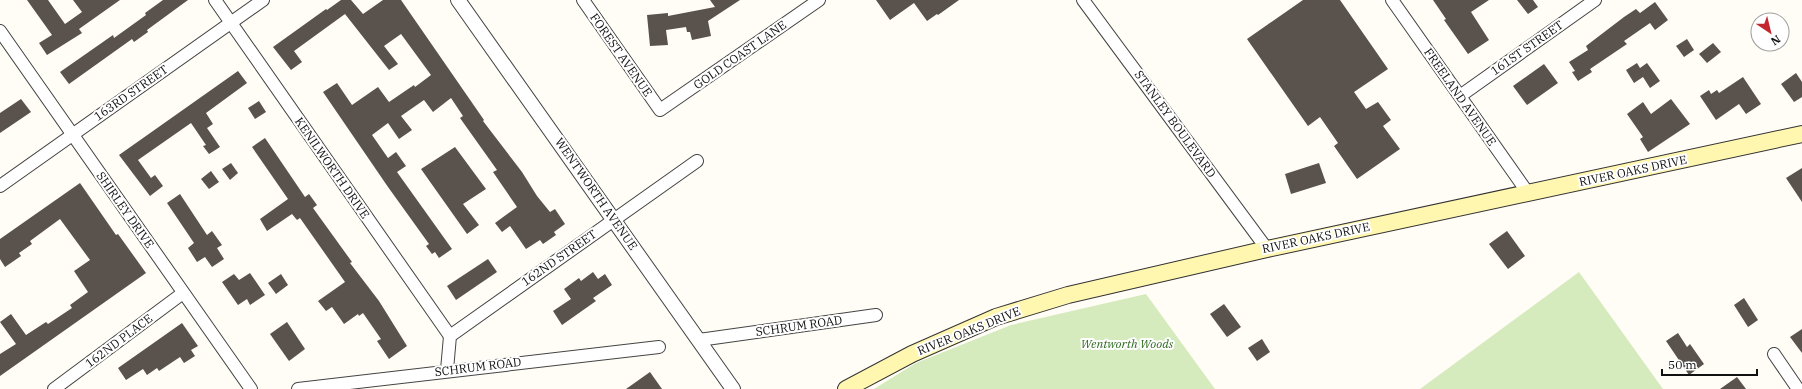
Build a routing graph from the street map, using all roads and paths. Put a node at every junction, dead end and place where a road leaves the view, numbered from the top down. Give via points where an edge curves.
1 (215, 0) edge
2 (263, 0) edge
3 (458, 0) edge
4 (583, 0) edge
5 (819, 0) edge
6 (1083, 0) edge
7 (1392, 0) edge
8 (1594, 0) edge
9 (230, 22) junction
10 (0, 31) edge
11 (1460, 96) junction
12 (660, 110) joint
13 (72, 134) junction
14 (1802, 134) edge
15 (697, 160) dead end
16 (0, 186) edge
17 (1528, 194) junction
18 (614, 220) junction
19 (1267, 249) junction
20 (183, 293) junction
21 (876, 315) dead end
22 (450, 336) junction
23 (699, 340) junction
24 (659, 347) dead end
25 (1774, 354) dead end
26 (447, 370) junction
27 (54, 389) edge
28 (251, 389) edge
29 (298, 389) edge
30 (733, 389) edge
31 (846, 389) edge
32 (1798, 389) edge

1 - 9 street, KENILWORTH DRIVE
2 - 9 street, 163RD STREET
3 - 18 street, WENTWORTH AVENUE
4 - 12 street, FOREST AVENUE
5 - 12 street, GOLD COAST LANE
6 - 19 street, STANLEY BOULEVARD
7 - 11 street, FREELAND AVENUE
8 - 11 street, 161ST STREET
9 - 13 street, 163RD STREET
9 - 22 street, KENILWORTH DRIVE
10 - 13 street, SHIRLEY DRIVE
11 - 17 street, FREELAND AVENUE
13 - 16 street, 163RD STREET
13 - 20 street, SHIRLEY DRIVE
14 - 17 main road, RIVER OAKS DRIVE
15 - 18 street, 162ND STREET
17 - 19 main road, RIVER OAKS DRIVE
18 - 22 street, 162ND STREET
18 - 23 street, WENTWORTH AVENUE
19 - 31 main road, RIVER OAKS DRIVE via 1068,295 996,317 912,354
20 - 27 street, 162ND PLACE
20 - 28 street, SHIRLEY DRIVE
21 - 23 street, SCHRUM ROAD
22 - 26 street
23 - 30 street, WENTWORTH AVENUE
24 - 26 street, SCHRUM ROAD
25 - 32 street
26 - 29 street, SCHRUM ROAD

